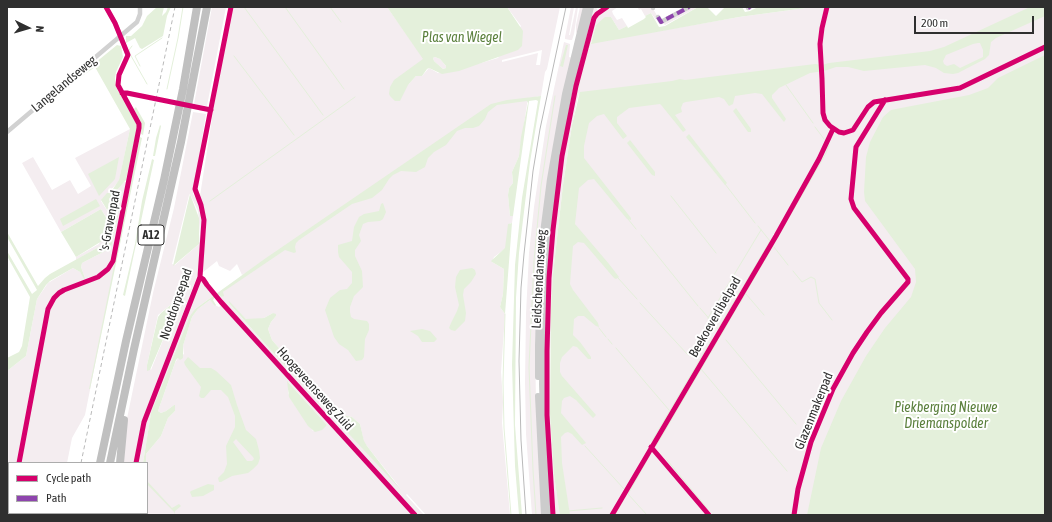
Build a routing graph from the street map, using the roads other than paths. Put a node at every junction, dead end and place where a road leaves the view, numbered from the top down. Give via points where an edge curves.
1 (106, 7) edge
2 (140, 7) edge
3 (197, 7) edge
4 (207, 7) edge
5 (586, 7) edge
6 (591, 7) edge
7 (689, 7) edge
8 (658, 17) dead end
9 (120, 36) junction
10 (579, 46) junction
11 (128, 55) dead end
12 (7, 132) edge
13 (128, 373) junction
14 (100, 462) edge
15 (110, 462) edge
16 (120, 462) edge
17 (544, 515) edge
18 (549, 515) edge

1 - 9 street
2 - 9 street, Langelandseweg via 137,22
3 - 14 highway, A12 via 183,89
4 - 13 highway, A12 via 178,157
5 - 10 main road
6 - 10 main road
7 - 8 street via 661,22
9 - 11 street
9 - 12 street, Langelandseweg
10 - 17 main road, Leidschendamseweg via 556,137 543,233 538,345 540,460
10 - 18 main road, Leidschendamseweg via 551,204 543,305 542,384
13 - 15 highway, A12
13 - 16 highway, A12

